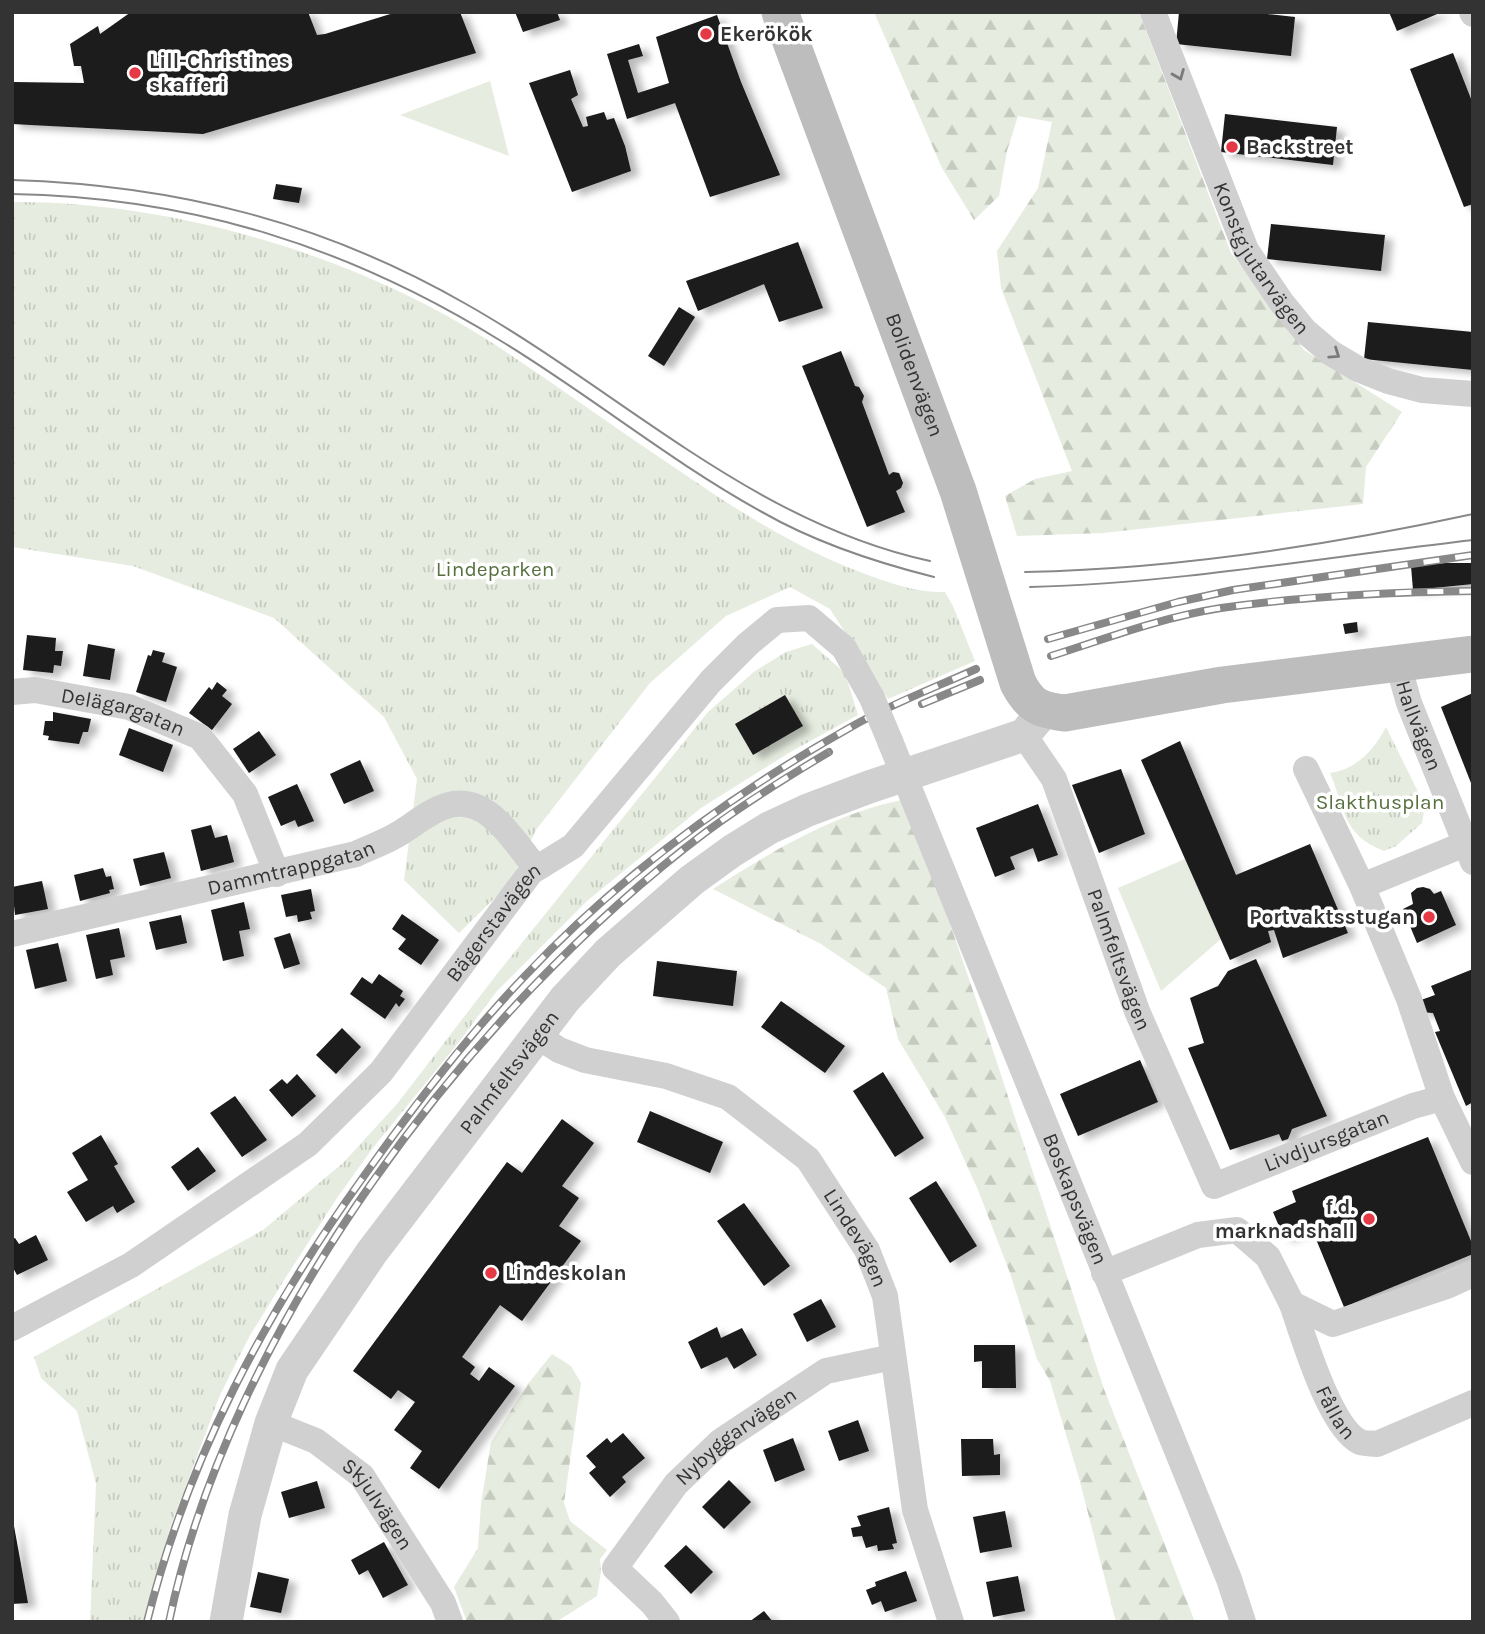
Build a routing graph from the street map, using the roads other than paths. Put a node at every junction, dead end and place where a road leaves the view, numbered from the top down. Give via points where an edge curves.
1 (780, 12) edge
2 (1153, 12) edge
3 (1473, 394) edge
4 (1473, 654) edge
5 (1398, 664) junction
6 (12, 692) edge
7 (1045, 720) junction
8 (1306, 769) dead end
9 (905, 775) junction
10 (1470, 856) edge
11 (536, 868) junction
12 (277, 874) junction
13 (1362, 886) junction
14 (12, 934) edge
15 (536, 1035) junction
16 (1442, 1098) junction
17 (1473, 1162) edge
18 (1214, 1186) joint
19 (1104, 1273) junction
20 (1473, 1274) edge
21 (1292, 1304) junction
22 (12, 1328) edge
23 (893, 1357) junction
24 (1473, 1403) edge
25 (271, 1423) junction
26 (226, 1622) edge
27 (450, 1622) edge
28 (667, 1622) edge
29 (951, 1622) edge
30 (1244, 1622) edge

1 - 7 main road, Bolidenvägen via 958,491 1018,683
2 -> 3 street, Konstgjutarvägen via 1246,250 1289,312 1331,353 1359,369 1422,390
4 - 5 main road, Palmfeltsvägen
5 - 7 main road, Palmfeltsvägen via 1222,685
5 - 10 street, Hallvägen
6 - 12 street, Delägargatan via 35,691 129,707 200,737 246,794
7 - 9 street, Palmfeltsvägen
7 - 18 street, Palmfeltsvägen via 1054,779 1138,1011
8 - 13 street
9 - 11 street, Bägerstavägen, bridge via 872,698 844,648 809,618 777,620 711,681 573,846
9 - 15 street, Palmfeltsvägen via 808,810 732,851 608,953
9 - 19 street, Boskapsvägen
10 - 13 street
11 - 12 street, Dammtrappgatan via 487,813 459,802 437,808 397,835 356,854
11 - 22 street, Bägerstavägen via 381,1072 308,1144 131,1265
12 - 14 street, Dammtrappgatan
13 - 16 street via 1409,999
15 - 23 street, Lindevägen via 584,1060 666,1076 728,1097 808,1159 867,1250 885,1296
15 - 25 street, Palmfeltsvägen via 343,1295 292,1370
16 - 17 street
16 - 18 street, Livdjursgatan
19 - 21 street, Fållan via 1198,1235 1237,1230 1268,1257
19 - 30 street, Boskapsvägen
20 - 21 street via 1333,1324
21 - 24 street, Fållan via 1340,1423 1360,1442 1377,1444
23 - 28 street, Nybyggarvägen via 826,1371 721,1441 676,1484 615,1568
23 - 29 street, Lindevägen via 915,1510
25 - 26 street, Palmfeltsvägen via 244,1515
25 - 27 street, Skjulvägen via 317,1441 362,1476 443,1603

